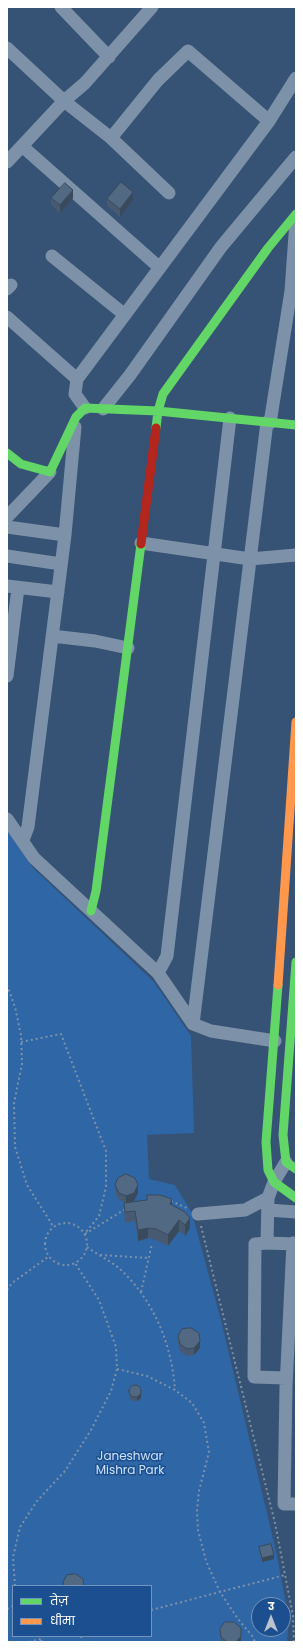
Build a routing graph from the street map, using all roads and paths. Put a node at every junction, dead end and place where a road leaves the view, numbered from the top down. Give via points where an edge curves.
1 (61, 7) edge
2 (152, 7) edge
3 (7, 48) edge
4 (109, 57) junction
5 (296, 79) edge
6 (296, 95) edge
7 (64, 101) junction
8 (269, 121) junction
9 (111, 138) junction
10 (22, 146) junction
11 (296, 157) edge
12 (7, 162) edge
13 (168, 193) dead end
14 (296, 214) edge
15 (296, 221) edge
16 (52, 256) dead end
17 (160, 268) junction
18 (125, 315) junction
19 (7, 317) edge
20 (77, 380) junction
21 (103, 409) junction
22 (158, 411) junction
23 (81, 413) junction
24 (230, 418) junction
25 (269, 422) junction
26 (296, 425) edge
27 (7, 453) edge
28 (50, 472) junction
29 (7, 517) edge
30 (7, 527) edge
31 (65, 535) junction
32 (141, 543) junction
33 (214, 554) junction
34 (296, 555) edge
35 (7, 556) edge
36 (250, 559) junction
37 (61, 564) junction
38 (13, 587) edge
39 (58, 592) junction
40 (52, 636) junction
41 (9, 647) edge
42 (128, 648) junction
43 (7, 676) edge
44 (296, 722) edge
45 (7, 819) edge
46 (23, 840) junction
47 (91, 911) junction
48 (296, 962) edge
49 (158, 973) junction
50 (7, 985) edge
51 (193, 1024) junction
52 (275, 1041) junction
53 (21, 1042) junction
54 (267, 1153) junction
55 (291, 1161) edge
56 (274, 1182) junction
57 (296, 1198) edge
58 (166, 1200) edge
59 (268, 1204) junction
60 (128, 1208) edge
61 (296, 1212) edge
62 (198, 1214) junction
63 (53, 1226) junction
64 (85, 1234) junction
65 (152, 1244) dead end
66 (267, 1244) junction
67 (295, 1244) edge
68 (87, 1248) junction
69 (99, 1255) junction
70 (48, 1257) junction
71 (149, 1258) junction
72 (75, 1263) junction
73 (7, 1290) edge
74 (141, 1293) junction
75 (117, 1369) junction
76 (286, 1378) junction
77 (175, 1390) junction
78 (296, 1504) edge
79 (285, 1575) junction
80 (15, 1585) edge
81 (220, 1592) junction
82 (152, 1610) edge
83 (42, 1639) edge
84 (29, 1642) edge
85 (255, 1642) edge
86 (294, 1642) edge

1 - 4 street
2 - 4 street
3 - 7 street
4 - 7 street
5 - 6 street
5 - 8 street
7 - 9 street
7 - 10 street
8 - 9 street via 188,51 158,80
8 - 17 street
9 - 13 street
10 - 12 street
10 - 17 street
11 - 21 street via 221,247
14 - 22 street via 268,248 163,394
15 - 25 street via 291,291
16 - 18 street
17 - 18 street
18 - 20 street
19 - 20 street
20 - 23 street via 76,394
21 - 22 street
21 - 23 street
22 - 24 street
22 - 32 street
23 - 28 street
23 - 31 street
24 - 25 street
24 - 33 street
25 - 26 street
25 - 36 street
27 - 28 street via 21,464
28 - 29 street
30 - 31 street
31 - 37 street
32 - 33 street
32 - 42 street
33 - 36 street
33 - 49 street via 167,956
34 - 36 street
35 - 37 street
36 - 51 street
37 - 39 street
38 - 39 street
38 - 41 street
39 - 40 street
40 - 42 street
40 - 46 street via 28,827
41 - 43 street
42 - 47 street via 96,891
44 - 52 street
45 - 46 street
46 - 47 street via 34,858
47 - 49 street
48 - 55 street via 283,1135
49 - 51 street
50 - 53 path via 15,1007
51 - 52 street via 211,1031
52 - 54 street
53 - 63 path via 22,1064 14,1103 15,1147 27,1185
53 - 64 path via 61,1034 106,1151 106,1187 99,1216
54 - 55 street
54 - 56 street via 268,1170
55 - 56 street
56 - 57 street
56 - 59 street
58 - 62 path
59 - 61 street
59 - 62 street via 244,1210
59 - 66 street
60 - 64 path
62 - 79 path via 275,1523
63 - 64 path via 69,1223 77,1226
63 - 70 path via 44,1241
64 - 68 path
65 - 71 path
66 - 67 street
66 - 76 street via 255,1244 254,1377
67 - 76 street
68 - 69 path
68 - 72 path via 84,1255
69 - 71 path
69 - 74 path via 120,1269
70 - 72 path via 63,1266
70 - 73 path via 12,1283
71 - 74 path
72 - 75 path via 99,1300 116,1347
74 - 77 path via 160,1325 167,1344 174,1371
75 - 77 path via 147,1376
75 - 80 path via 111,1391 91,1430 65,1471 37,1501 20,1528 13,1557
76 - 78 street via 284,1504
77 - 81 path via 192,1403 204,1423 209,1452 199,1491 198,1530 206,1561
79 - 81 path
79 - 86 path via 293,1616
81 - 82 path
81 - 85 path
83 - 84 path

